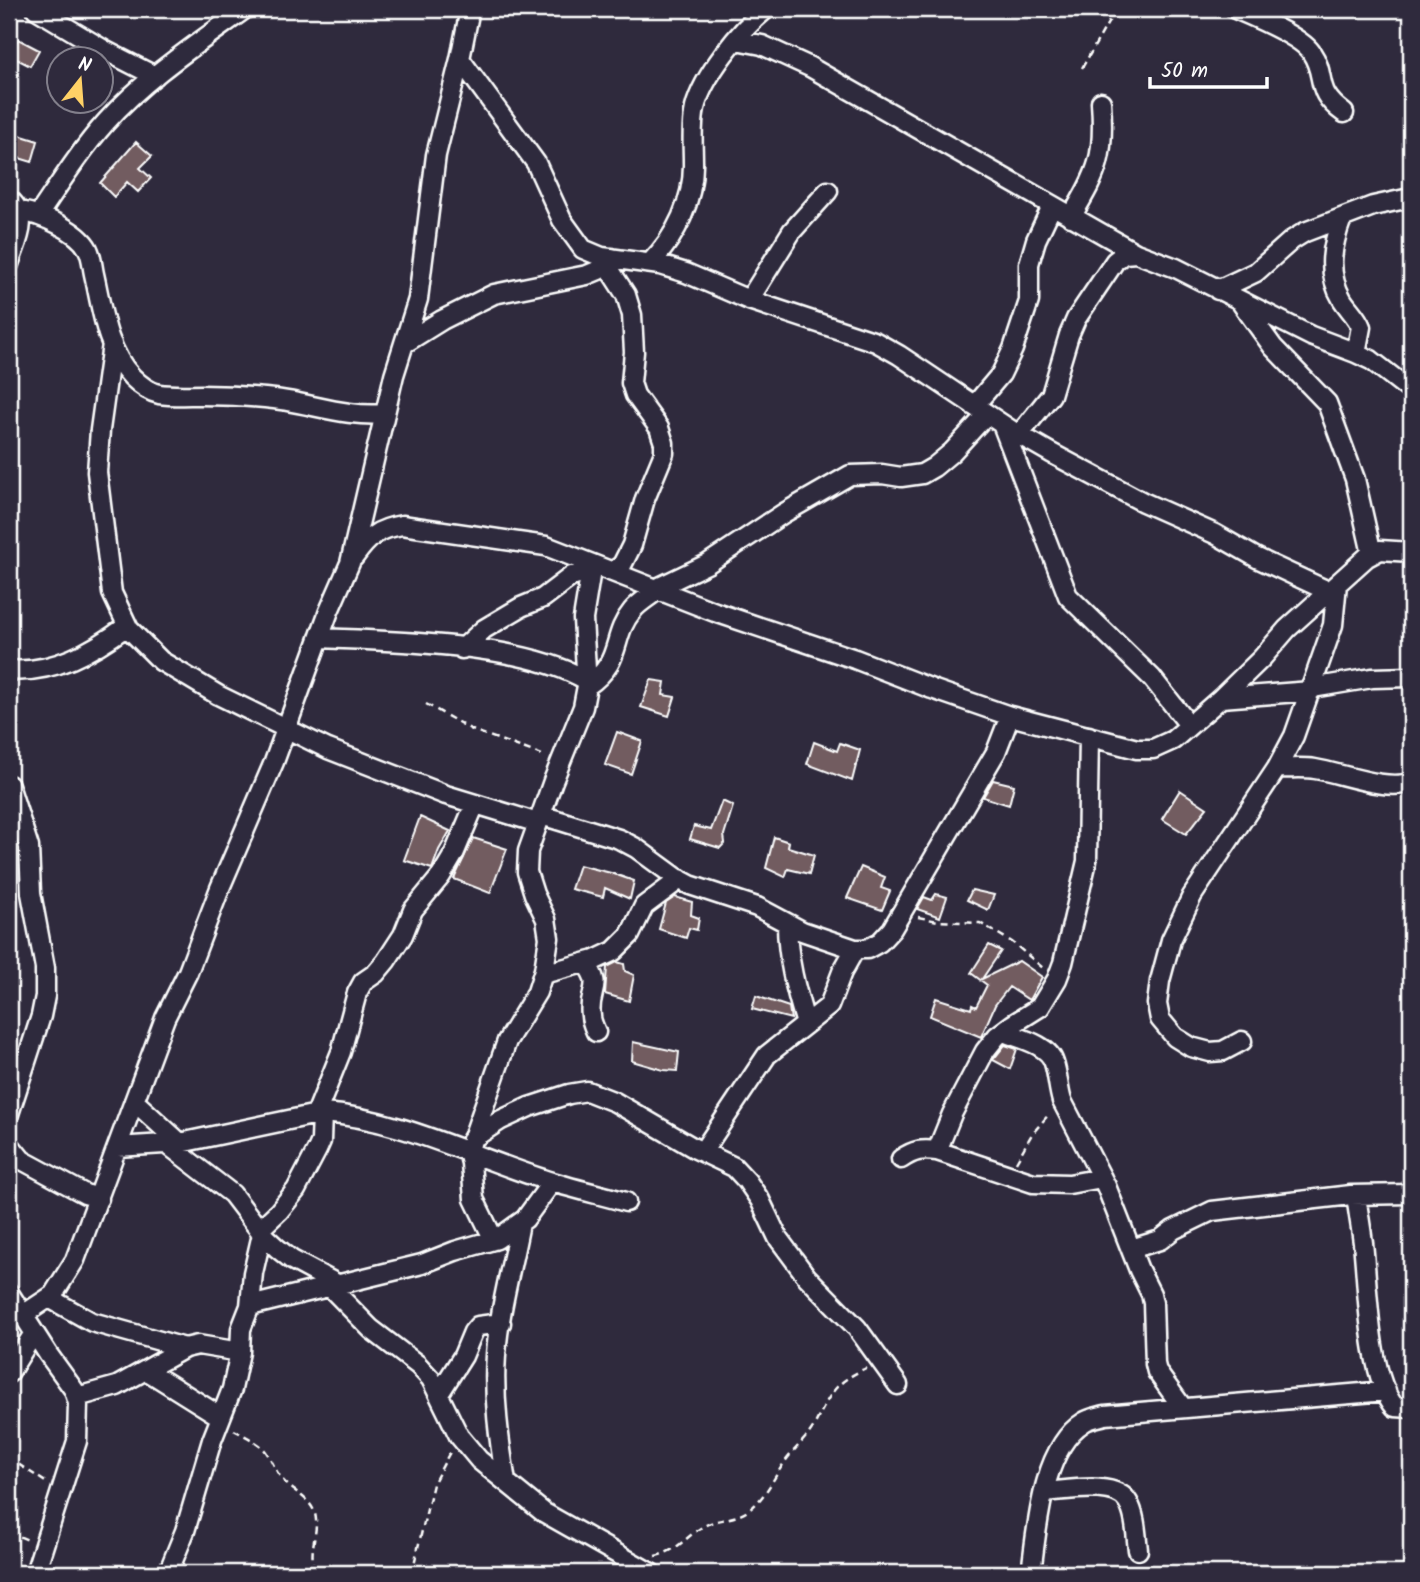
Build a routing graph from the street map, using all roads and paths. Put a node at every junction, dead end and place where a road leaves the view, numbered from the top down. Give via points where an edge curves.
1 (36, 9) edge
2 (245, 9) edge
3 (470, 9) edge
4 (766, 9) edge
5 (1116, 9) edge
6 (1235, 9) edge
7 (736, 40) junction
8 (460, 59) junction
9 (1082, 68) dead end
10 (155, 76) junction
11 (1101, 102) dead end
12 (1344, 113) dead end
13 (828, 191) dead end
14 (1410, 198) edge
15 (1052, 206) junction
16 (20, 213) edge
17 (1071, 217) junction
18 (1342, 218) junction
19 (1136, 253) junction
20 (609, 261) junction
21 (650, 263) junction
22 (9, 264) edge
23 (1218, 290) junction
24 (749, 300) junction
25 (1240, 301) junction
26 (405, 343) junction
27 (112, 344) junction
28 (1356, 353) junction
29 (1411, 391) edge
30 (385, 414) junction
31 (987, 415) junction
32 (1019, 435) junction
33 (1411, 552) edge
34 (1372, 554) junction
35 (350, 563) junction
36 (592, 567) junction
37 (612, 572) junction
38 (1334, 588) junction
39 (656, 589) junction
40 (127, 626) junction
41 (319, 638) junction
42 (462, 649) junction
43 (9, 670) edge
44 (1411, 677) edge
45 (586, 683) junction
46 (1312, 689) junction
47 (1221, 698) junction
48 (426, 704) dead end
49 (1010, 716) junction
50 (1189, 725) junction
51 (286, 728) junction
52 (1089, 736) junction
53 (562, 761) junction
54 (1276, 768) junction
55 (1411, 782) edge
56 (9, 785) edge
57 (475, 804) junction
58 (540, 819) junction
59 (680, 879) junction
60 (901, 912) junction
61 (787, 923) junction
62 (855, 948) junction
63 (585, 963) junction
64 (543, 974) junction
65 (1057, 979) junction
66 (806, 1024) junction
67 (596, 1032) dead end
68 (1003, 1032) junction
69 (1242, 1041) dead end
70 (134, 1101) junction
71 (1062, 1101) junction
72 (319, 1113) junction
73 (9, 1114) edge
74 (9, 1143) edge
75 (174, 1143) junction
76 (470, 1146) junction
77 (117, 1147) junction
78 (937, 1151) junction
79 (702, 1152) junction
80 (901, 1159) dead end
81 (1008, 1177) junction
82 (1102, 1178) junction
83 (551, 1182) junction
84 (1411, 1194) edge
85 (1356, 1195) junction
86 (99, 1198) junction
87 (626, 1202) dead end
88 (520, 1223) junction
89 (261, 1232) junction
90 (494, 1240) junction
91 (1131, 1249) junction
92 (333, 1285) junction
93 (9, 1293) edge
94 (49, 1298) junction
95 (250, 1306) junction
96 (23, 1315) junction
97 (501, 1323) junction
98 (34, 1333) junction
99 (185, 1348) junction
100 (240, 1352) junction
101 (881, 1362) junction
102 (146, 1370) junction
103 (9, 1373) edge
104 (898, 1385) dead end
105 (1386, 1391) junction
106 (439, 1394) junction
107 (77, 1397) junction
108 (1183, 1408) junction
109 (1411, 1408) edge
110 (220, 1419) junction
111 (459, 1436) junction
112 (9, 1458) edge
113 (506, 1482) junction
114 (61, 1492) junction
115 (1044, 1492) junction
116 (1138, 1550) dead end
117 (631, 1562) junction
118 (35, 1573) edge
119 (168, 1573) edge
120 (317, 1573) edge
121 (412, 1573) edge
122 (651, 1573) edge
123 (1031, 1573) edge

1 - 10 street
2 - 10 street
3 - 8 street
4 - 7 street
5 - 9 path
6 - 12 street via 1310,50 1325,97
7 - 15 street via 762,45 810,67
7 - 21 street via 700,93 687,206 672,237
8 - 20 street via 536,163 562,220 583,249
8 - 26 street via 436,155 418,299
10 - 16 street
11 - 17 street via 1102,155
13 - 24 street via 792,231
14 - 18 street
15 - 17 street
15 - 31 street via 1036,240 1027,276 1029,301
16 - 22 street via 21,228
16 - 27 street via 88,248
17 - 19 street
18 - 23 street via 1305,232 1256,272
18 - 28 street via 1331,267 1336,287 1361,327
19 - 23 street
19 - 32 street via 1115,261 1086,304 1069,335 1051,395
20 - 21 street
20 - 26 street via 587,275 494,294
20 - 37 street via 632,315 631,383 664,443 632,545 622,565
21 - 24 street via 686,272
23 - 25 street
24 - 31 street via 876,342
25 - 28 street
25 - 34 street via 1273,347 1327,403 1355,480
26 - 30 street
27 - 30 street via 127,372 155,394 268,398 346,414
27 - 40 street via 97,472 111,593
28 - 29 street
30 - 35 street
31 - 32 street
31 - 39 street via 922,474 850,475 707,564
31 - 50 street via 1068,596 1152,678
32 - 38 street via 1258,558
33 - 34 street via 1380,550
34 - 38 street
35 - 36 street via 368,538 402,525 519,540 546,546
35 - 41 street
36 - 37 street
36 - 42 street via 484,629
36 - 45 street via 583,619
37 - 39 street
38 - 46 street via 1333,625
38 - 47 street
39 - 45 street via 626,620 603,674
39 - 49 street
40 - 43 street via 78,657 23,671
40 - 51 street via 161,661
41 - 42 street
41 - 51 street
42 - 45 street via 569,670
44 - 46 street via 1372,678
45 - 53 street via 583,707
46 - 47 street
46 - 54 street
47 - 50 street
48 - 53 path via 472,730
49 - 52 street
49 - 60 street via 996,752
50 - 52 street via 1173,740 1153,749 1137,750
51 - 57 street via 349,758
51 - 70 street
52 - 65 street via 1087,861
53 - 58 street
54 - 55 street via 1312,769 1385,784
54 - 69 street via 1180,918 1157,1004 1160,1019 1191,1047 1223,1051
56 - 73 street via 29,847 45,968 41,1016
57 - 58 street
57 - 72 street via 441,876 413,910 386,961 363,982
58 - 59 street via 619,839
58 - 64 street via 528,851 527,872 546,919 549,939
59 - 61 street
59 - 63 street via 645,906 623,944
60 - 62 street via 880,942 867,949
60 - 65 path via 938,921 980,923
61 - 62 street
61 - 66 street via 795,985
62 - 66 street via 829,1006
63 - 64 street
63 - 67 street via 596,982 590,1016
64 - 76 street via 507,1041
65 - 68 street via 1040,1007
66 - 79 street via 767,1055
68 - 71 street via 1049,1055
68 - 78 street via 985,1051
70 - 75 street
70 - 77 street
71 - 81 path via 1032,1134
71 - 82 street
72 - 75 street
72 - 76 street via 356,1116
72 - 89 street via 321,1141 317,1150 296,1190
74 - 86 street via 22,1160
75 - 77 street
75 - 89 street via 232,1194
76 - 79 street via 501,1120 587,1091
76 - 83 street
76 - 90 street via 474,1199
77 - 86 street
78 - 80 street via 922,1149
78 - 81 street
79 - 101 street via 734,1167 747,1181 807,1278 857,1328
81 - 82 street via 1053,1184
82 - 91 street
83 - 87 street
83 - 88 street
84 - 85 street
85 - 91 street via 1212,1211 1160,1240
85 - 105 street via 1377,1362
86 - 94 street via 75,1260
88 - 90 street
88 - 97 street
89 - 92 street via 292,1260
89 - 95 street
90 - 92 street via 422,1264
91 - 108 street via 1153,1303 1157,1372
92 - 95 street
92 - 106 street via 371,1329 418,1365
93 - 96 street
94 - 96 street
94 - 99 street via 92,1322
95 - 100 street via 241,1329
96 - 98 street
97 - 106 street via 478,1326
97 - 113 street via 496,1401
98 - 103 street
98 - 107 street
99 - 100 street via 198,1345
99 - 102 street
100 - 110 street
101 - 104 street
101 - 117 path via 844,1380 830,1393 814,1426 748,1510 702,1527 673,1550
102 - 107 street
102 - 110 street
105 - 108 street
105 - 109 street via 1395,1407
106 - 111 street
107 - 114 street via 77,1441
108 - 115 street via 1085,1421 1056,1453
110 - 119 street
110 - 120 path via 261,1446 284,1482 313,1508
111 - 113 street
111 - 121 path via 433,1484
112 - 114 path
113 - 117 street via 543,1512
114 - 118 street
115 - 116 street via 1104,1488 1118,1492 1129,1503
115 - 123 street
117 - 122 street

